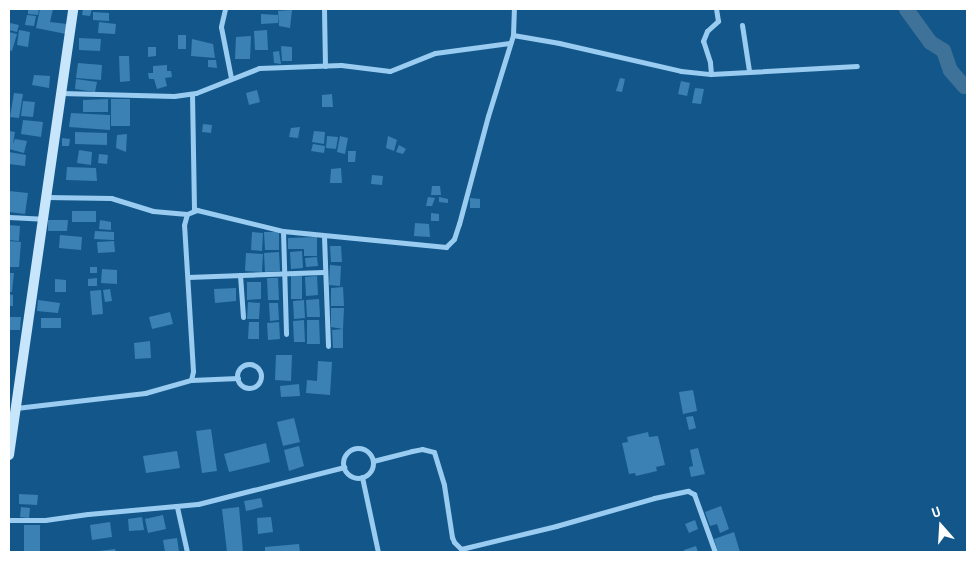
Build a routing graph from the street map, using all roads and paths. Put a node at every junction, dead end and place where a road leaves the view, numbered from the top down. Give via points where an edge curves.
1 (73, 9) edge
2 (225, 9) edge
3 (324, 9) edge
4 (514, 9) edge
5 (716, 9) edge
6 (742, 26) dead end
7 (513, 35) junction
8 (510, 43) junction
9 (325, 66) junction
10 (857, 66) dead end
11 (748, 71) junction
12 (710, 74) junction
13 (231, 78) junction
14 (61, 94) junction
15 (192, 94) junction
16 (46, 197) junction
17 (194, 210) junction
18 (187, 214) junction
19 (9, 217) edge
20 (42, 219) junction
21 (283, 231) junction
22 (324, 236) junction
23 (284, 272) junction
24 (323, 272) junction
25 (240, 275) junction
26 (188, 277) junction
27 (242, 317) dead end
28 (286, 334) dead end
29 (328, 346) dead end
30 (238, 378) junction
31 (191, 380) junction
32 (16, 408) junction
33 (9, 455) edge
34 (373, 461) junction
35 (344, 467) junction
36 (362, 478) junction
37 (177, 506) junction
38 (9, 520) edge
39 (187, 552) edge
40 (378, 552) edge
41 (715, 552) edge

1 - 14 main road
2 - 13 street via 221,27
3 - 9 street
4 - 7 street
5 - 12 street via 718,21 707,31 703,41
6 - 11 street
7 - 8 street
7 - 12 street via 681,71
8 - 9 street via 435,53 390,71
8 - 22 street via 451,243 440,247
9 - 13 street via 259,68
10 - 11 street
11 - 12 street
13 - 15 street
14 - 15 street
14 - 16 main road
15 - 17 street
16 - 18 street via 111,198 153,211
16 - 20 main road
17 - 18 street
17 - 21 street
18 - 26 street via 184,225
19 - 20 street
20 - 32 main road
21 - 22 street
21 - 23 street
22 - 24 street
23 - 24 street
23 - 25 street
23 - 28 street
24 - 29 street
25 - 26 street
25 - 27 street
26 - 31 street
30 - 30 street via 241,384 250,388 259,383 261,374 256,366 246,364 238,371
30 - 31 street
31 - 32 street via 145,393
32 - 33 main road
34 - 35 street via 367,451 355,448 345,455
34 - 36 street via 370,471
34 - 41 street via 412,450 434,452 444,485 452,536 461,548 688,491 694,494
35 - 36 street via 351,476
35 - 37 street via 198,504
36 - 40 street
37 - 38 street via 45,520
37 - 39 street

